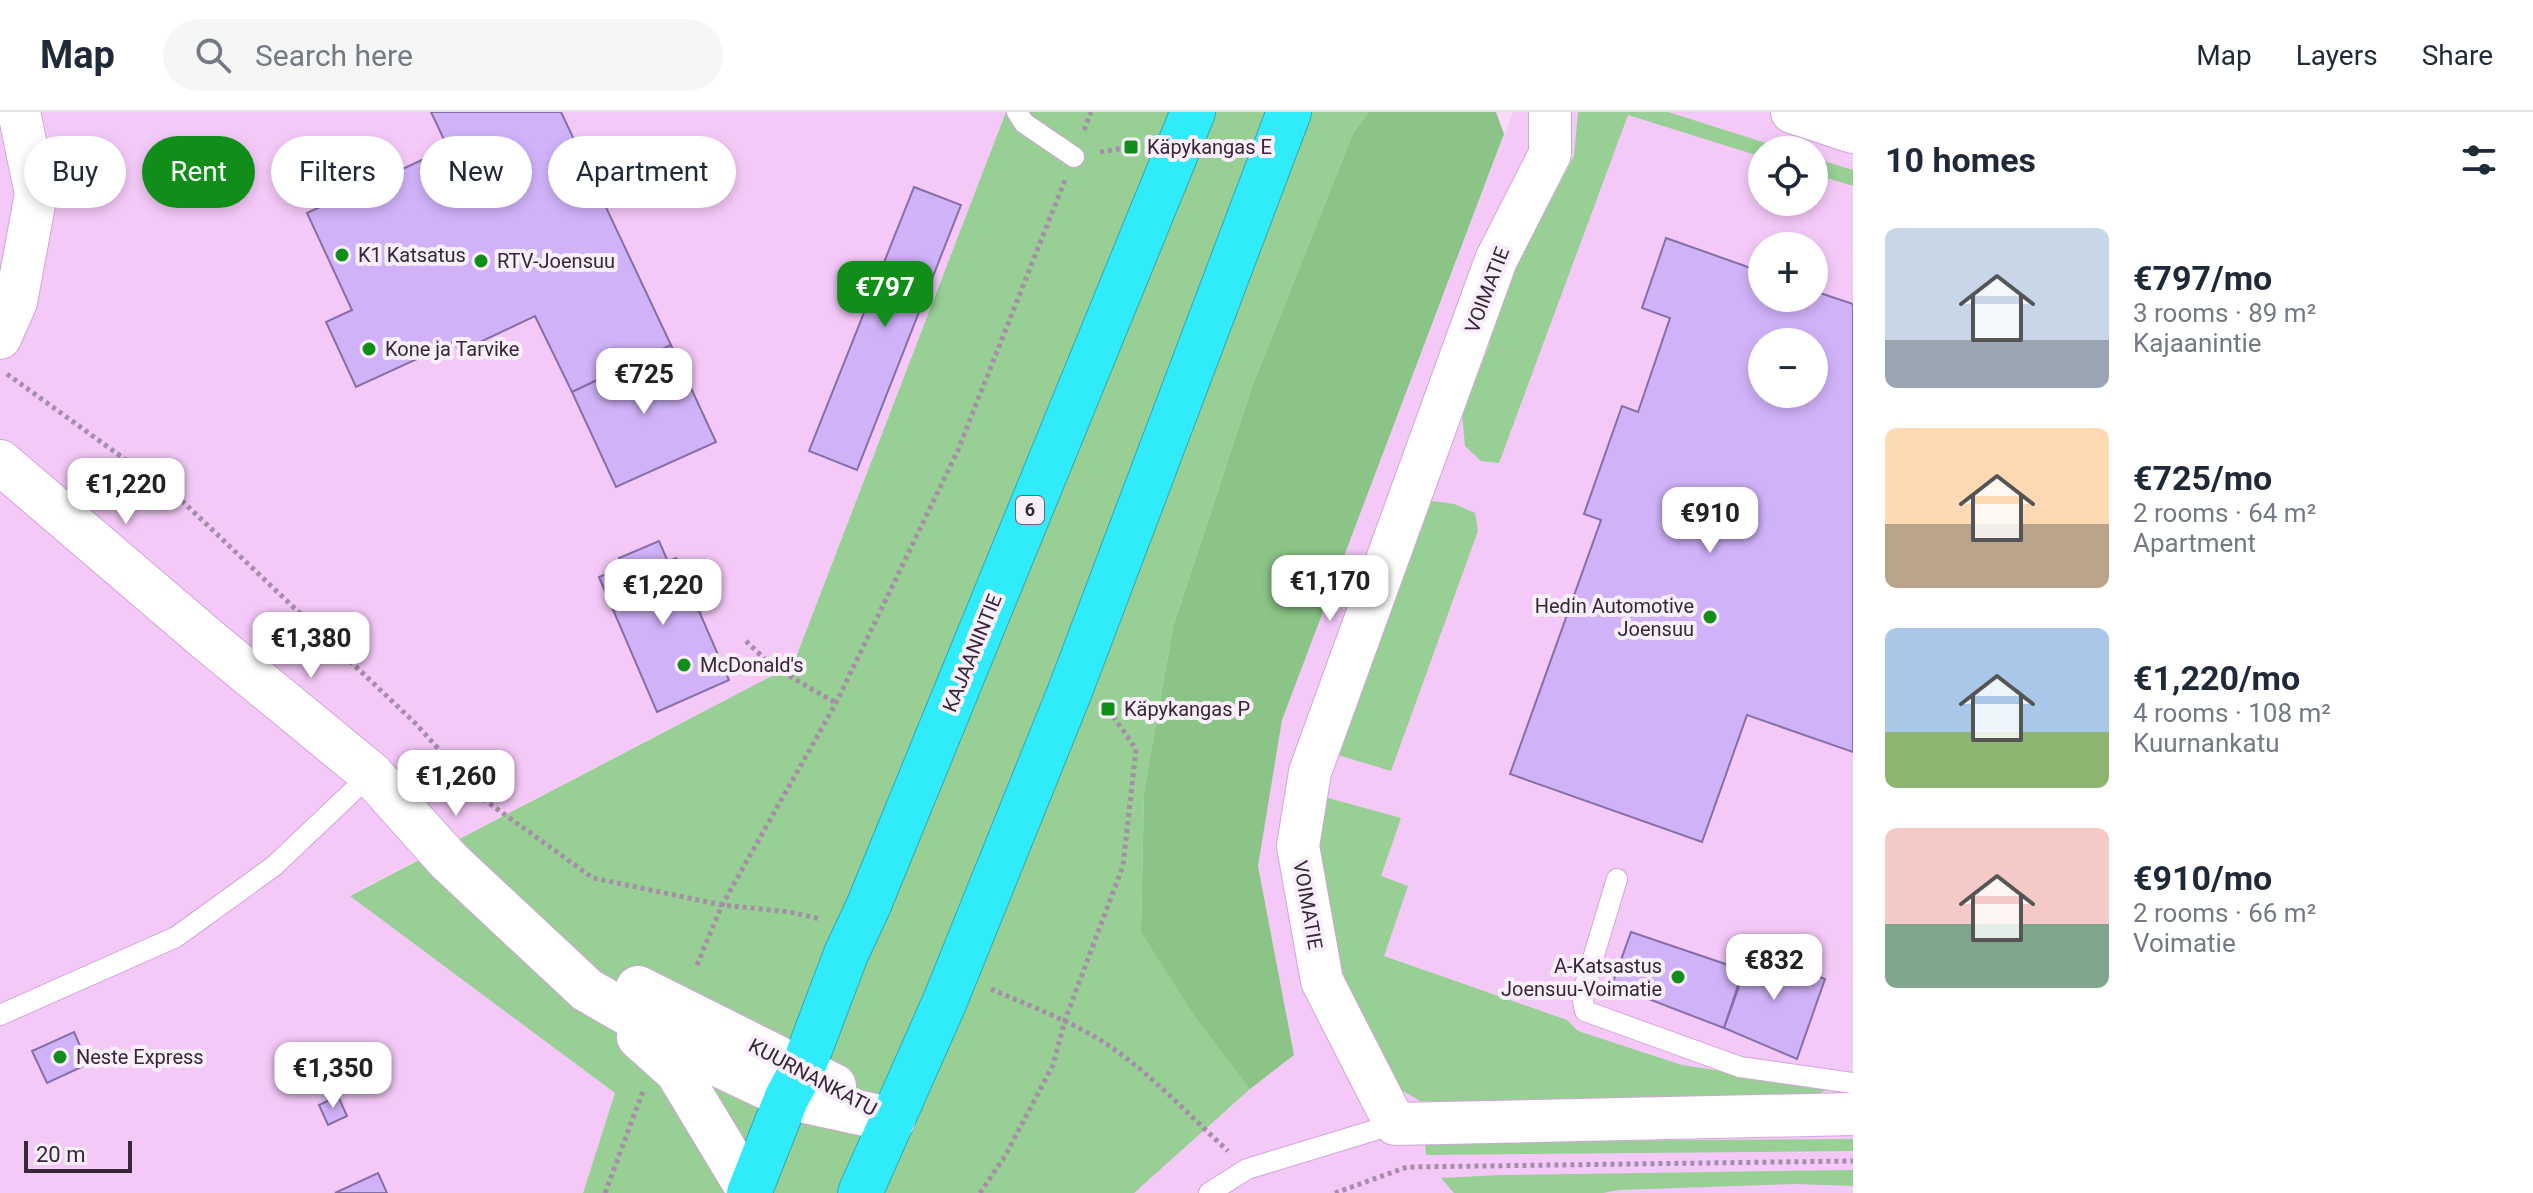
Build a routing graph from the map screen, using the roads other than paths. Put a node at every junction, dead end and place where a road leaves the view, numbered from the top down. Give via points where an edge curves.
1 (19, 112) edge
2 (1017, 112) edge
3 (1193, 112) edge
4 (1304, 112) edge
5 (1550, 112) edge
6 (1792, 112) edge
7 (1283, 129) edge
8 (1853, 132) edge
9 (1074, 157) road end
10 (0, 338) edge
11 (0, 462) edge
12 (371, 774) junction
13 (1617, 879) dead end
14 (499, 905) junction
15 (587, 990) junction
16 (0, 1015) edge
17 (795, 1083) junction
18 (1853, 1083) edge
19 (1853, 1114) edge
20 (893, 1120) junction
21 (1395, 1124) junction
22 (749, 1193) edge
23 (860, 1193) edge
24 (1209, 1193) edge

1 - 10 street via 36,194 16,302
2 - 9 lane via 1024,123
3 - 17 highway, KAJAANINTIE / 6
4 - 7 street
5 - 21 street, VOIMATIE via 1550,154 1496,260 1310,772 1298,846 1322,981
6 - 8 street
7 - 20 highway via 1070,691
11 - 12 street, KUURNANKATU
12 - 14 street, KUURNANKATU via 449,861
12 - 16 lane via 274,866 176,937
13 - 18 lane via 1582,997 1585,1011 1740,1067
14 - 15 street, KUURNANKATU
14 - 17 street, KUURNANKATU
15 - 17 street, KUURNANKATU via 711,1061
15 - 22 street via 677,1071
17 - 20 street, KUURNANKATU
17 - 22 highway, KAJAANINTIE / 6
19 - 21 street
20 - 23 highway
21 - 24 lane via 1247,1169

